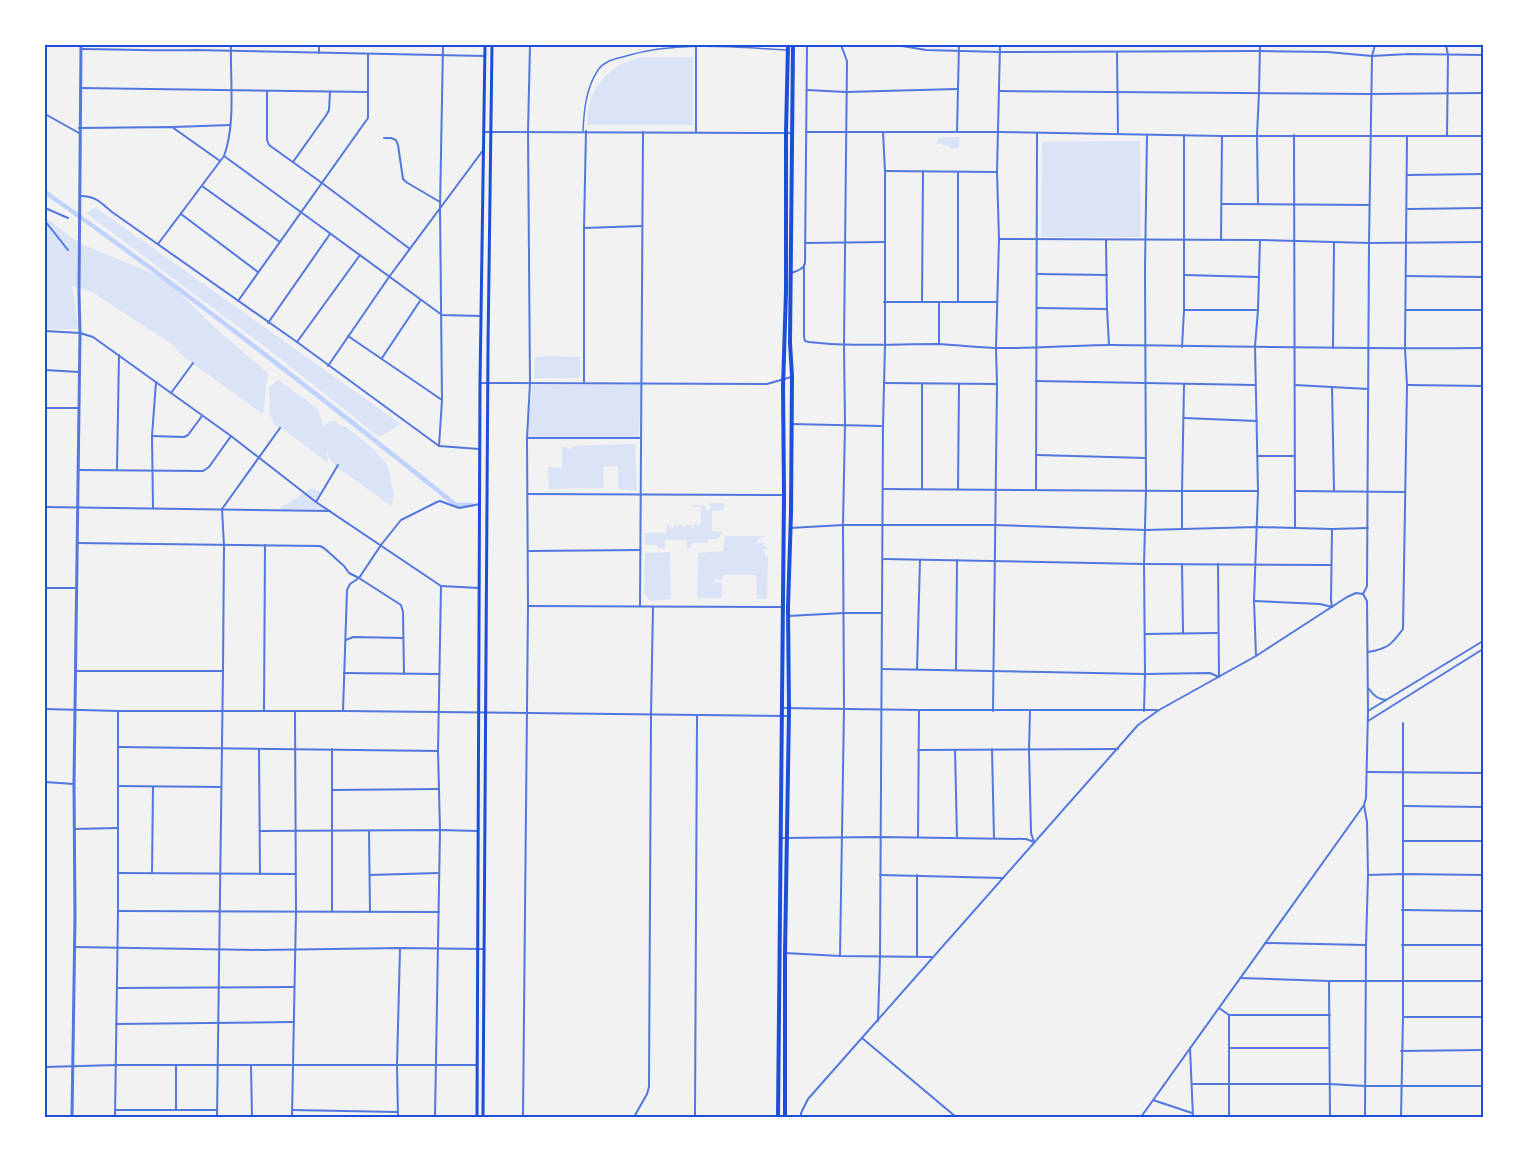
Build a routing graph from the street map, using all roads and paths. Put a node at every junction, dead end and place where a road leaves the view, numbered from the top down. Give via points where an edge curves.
1 (160, 45) edge
2 (195, 45) edge
3 (231, 45) edge
4 (319, 45) edge
5 (444, 45) edge
6 (485, 45) edge
7 (492, 45) edge
8 (530, 45) edge
9 (793, 45) edge
10 (807, 45) edge
11 (841, 45) edge
12 (896, 45) edge
13 (959, 45) edge
14 (1000, 45) edge
15 (1260, 45) edge
16 (1375, 45) edge
17 (1446, 45) edge
18 (696, 46) edge
19 (81, 47) edge
20 (124, 47) edge
21 (788, 48) edge
22 (195, 50) junction
23 (959, 50) junction
24 (160, 51) junction
25 (231, 51) junction
26 (1000, 51) junction
27 (1260, 51) junction
28 (1117, 52) junction
29 (319, 53) junction
30 (369, 54) junction
31 (443, 55) junction
32 (1448, 55) junction
33 (1483, 55) edge
34 (485, 56) junction
35 (1372, 56) junction
36 (80, 88) junction
37 (231, 89) junction
38 (957, 89) junction
39 (807, 90) junction
40 (267, 91) junction
41 (999, 91) junction
42 (330, 92) junction
43 (368, 92) junction
44 (846, 92) junction
45 (1117, 92) junction
46 (1260, 93) junction
47 (1447, 93) junction
48 (1483, 93) edge
49 (1371, 94) junction
50 (45, 114) edge
51 (231, 125) junction
52 (171, 127) junction
53 (79, 128) junction
54 (585, 131) junction
55 (484, 132) junction
56 (490, 132) junction
57 (528, 132) junction
58 (643, 132) junction
59 (696, 132) junction
60 (786, 132) junction
61 (806, 132) junction
62 (846, 132) junction
63 (883, 132) junction
64 (957, 132) junction
65 (998, 132) junction
66 (792, 133) junction
67 (1037, 133) junction
68 (79, 134) junction
69 (1118, 134) junction
70 (1147, 134) junction
71 (1184, 135) junction
72 (1257, 135) junction
73 (1294, 135) junction
74 (1222, 136) junction
75 (1371, 136) junction
76 (1407, 136) junction
77 (1448, 136) junction
78 (1483, 136) edge
79 (384, 138) dead end
80 (484, 148) junction
81 (224, 156) junction
82 (220, 161) junction
83 (293, 162) junction
84 (885, 171) junction
85 (923, 171) junction
86 (958, 172) junction
87 (997, 172) junction
88 (1483, 174) edge
89 (1407, 175) junction
90 (322, 183) junction
91 (202, 186) junction
92 (80, 196) junction
93 (440, 202) junction
94 (1222, 204) junction
95 (1258, 204) junction
96 (1295, 205) junction
97 (1370, 205) junction
98 (45, 208) edge
99 (440, 208) junction
100 (1407, 208) junction
101 (1483, 208) edge
102 (300, 212) junction
103 (181, 214) junction
104 (68, 218) dead end
105 (45, 221) edge
106 (642, 226) junction
107 (584, 228) junction
108 (330, 234) junction
109 (999, 239) junction
110 (1037, 240) junction
111 (1106, 240) junction
112 (1146, 240) junction
113 (1184, 240) junction
114 (1221, 240) junction
115 (1260, 240) junction
116 (1295, 241) junction
117 (1334, 241) junction
118 (280, 242) junction
119 (846, 242) junction
120 (885, 242) junction
121 (1406, 242) junction
122 (1483, 242) edge
123 (805, 243) junction
124 (1369, 243) junction
125 (158, 244) junction
126 (410, 249) junction
127 (68, 250) dead end
128 (360, 255) junction
129 (804, 265) junction
130 (259, 272) junction
131 (791, 273) junction
132 (1037, 274) junction
133 (1107, 274) junction
134 (1183, 275) junction
135 (1406, 276) junction
136 (389, 277) junction
137 (1259, 277) junction
138 (1483, 277) edge
139 (420, 300) junction
140 (238, 301) junction
141 (958, 301) junction
142 (884, 302) junction
143 (921, 302) junction
144 (939, 302) junction
145 (997, 302) junction
146 (1037, 308) junction
147 (1107, 309) junction
148 (1184, 310) junction
149 (1258, 310) junction
150 (1406, 310) junction
151 (1483, 310) edge
152 (442, 315) junction
153 (482, 316) junction
154 (268, 323) junction
155 (45, 331) edge
156 (80, 333) junction
157 (348, 336) junction
158 (297, 342) junction
159 (939, 344) junction
160 (844, 345) junction
161 (885, 345) junction
162 (1109, 345) junction
163 (1145, 346) junction
164 (1255, 346) junction
165 (1036, 347) junction
166 (1182, 347) junction
167 (1295, 347) junction
168 (996, 348) junction
169 (1333, 348) junction
170 (1483, 348) edge
171 (1369, 349) junction
172 (1406, 349) junction
173 (119, 355) junction
174 (381, 358) junction
175 (193, 363) dead end
176 (328, 366) junction
177 (45, 370) edge
178 (79, 372) junction
179 (792, 376) junction
180 (784, 379) junction
181 (1036, 381) junction
182 (156, 382) junction
183 (480, 383) junction
184 (487, 383) junction
185 (530, 383) junction
186 (584, 383) junction
187 (641, 383) junction
188 (884, 383) junction
189 (922, 384) junction
190 (959, 384) junction
191 (997, 384) junction
192 (1146, 384) junction
193 (1184, 385) junction
194 (1256, 385) junction
195 (1295, 385) junction
196 (1407, 385) junction
197 (1483, 386) edge
198 (1332, 387) junction
199 (1368, 389) junction
200 (171, 393) junction
201 (442, 400) junction
202 (45, 408) edge
203 (78, 408) junction
204 (202, 416) junction
205 (1184, 418) junction
206 (1257, 421) junction
207 (791, 424) junction
208 (845, 425) junction
209 (883, 426) junction
210 (280, 428) dead end
211 (152, 436) junction
212 (231, 436) junction
213 (527, 438) junction
214 (640, 438) junction
215 (439, 446) junction
216 (481, 449) junction
217 (1037, 455) junction
218 (1258, 456) junction
219 (1294, 456) junction
220 (1146, 458) junction
221 (259, 459) junction
222 (338, 465) dead end
223 (78, 470) junction
224 (117, 470) junction
225 (153, 471) junction
226 (883, 489) junction
227 (922, 489) junction
228 (958, 489) junction
229 (995, 489) junction
230 (1036, 489) junction
231 (1146, 490) junction
232 (1182, 491) junction
233 (1258, 491) junction
234 (1295, 491) junction
235 (1334, 492) junction
236 (1368, 492) junction
237 (1405, 492) junction
238 (528, 494) junction
239 (640, 495) junction
240 (784, 495) junction
241 (316, 502) junction
242 (480, 504) junction
243 (45, 507) edge
244 (77, 508) junction
245 (153, 508) junction
246 (222, 509) junction
247 (331, 511) junction
248 (843, 525) junction
249 (882, 525) junction
250 (995, 525) junction
251 (1257, 526) junction
252 (790, 528) junction
253 (1182, 528) junction
254 (1295, 528) junction
255 (1368, 528) junction
256 (1332, 529) junction
257 (1146, 530) junction
258 (77, 543) junction
259 (381, 544) junction
260 (266, 545) junction
261 (224, 546) junction
262 (528, 550) junction
263 (640, 550) junction
264 (883, 559) junction
265 (920, 560) junction
266 (957, 560) junction
267 (995, 561) junction
268 (1144, 564) junction
269 (1182, 564) junction
270 (1218, 564) junction
271 (1255, 565) junction
272 (1331, 565) junction
273 (359, 578) junction
274 (441, 586) junction
275 (45, 588) edge
276 (77, 588) junction
277 (479, 588) junction
278 (1363, 594) junction
279 (1254, 601) junction
280 (528, 606) junction
281 (640, 606) junction
282 (1332, 606) junction
283 (653, 607) junction
284 (782, 607) junction
285 (844, 613) junction
286 (882, 613) junction
287 (788, 616) junction
288 (1183, 633) junction
289 (1218, 633) junction
290 (1145, 634) junction
291 (404, 638) junction
292 (346, 640) junction
293 (1483, 641) edge
294 (1483, 649) edge
295 (1367, 652) junction
296 (1256, 656) junction
297 (882, 669) junction
298 (917, 669) junction
299 (956, 670) junction
300 (994, 670) junction
301 (76, 671) junction
302 (223, 671) junction
303 (344, 674) junction
304 (404, 674) junction
305 (439, 674) junction
306 (1145, 674) junction
307 (1219, 677) junction
308 (1368, 687) junction
309 (1386, 700) junction
310 (781, 708) junction
311 (45, 709) edge
312 (789, 709) junction
313 (844, 709) junction
314 (882, 709) junction
315 (75, 710) junction
316 (919, 710) junction
317 (1159, 710) junction
318 (118, 711) junction
319 (222, 711) junction
320 (264, 711) junction
321 (343, 711) junction
322 (993, 711) junction
323 (1030, 711) junction
324 (1144, 711) junction
325 (1368, 711) junction
326 (296, 712) junction
327 (440, 712) junction
328 (479, 713) junction
329 (485, 713) junction
330 (527, 713) junction
331 (651, 715) junction
332 (697, 715) junction
333 (781, 715) junction
334 (789, 716) junction
335 (1368, 721) junction
336 (1403, 723) dead end
337 (118, 747) junction
338 (221, 749) junction
339 (259, 749) junction
340 (296, 749) junction
341 (332, 749) junction
342 (992, 749) junction
343 (1118, 749) junction
344 (438, 750) junction
345 (918, 750) junction
346 (955, 750) junction
347 (1029, 750) junction
348 (1367, 772) junction
349 (1402, 772) junction
350 (1483, 772) edge
351 (45, 782) edge
352 (74, 784) junction
353 (119, 786) junction
354 (153, 787) junction
355 (221, 787) junction
356 (438, 789) junction
357 (333, 790) junction
358 (1364, 805) junction
359 (1403, 806) junction
360 (1483, 807) edge
361 (118, 828) junction
362 (74, 829) junction
363 (333, 830) junction
364 (369, 830) junction
365 (440, 830) junction
366 (260, 831) junction
367 (296, 831) junction
368 (478, 831) junction
369 (841, 837) junction
370 (881, 837) junction
371 (918, 837) junction
372 (957, 837) junction
373 (780, 838) junction
374 (787, 838) junction
375 (994, 838) junction
376 (1403, 841) junction
377 (1483, 841) edge
378 (1034, 842) junction
379 (118, 873) junction
380 (152, 873) junction
381 (438, 873) junction
382 (221, 874) junction
383 (260, 874) junction
384 (295, 874) junction
385 (1402, 874) junction
386 (370, 875) junction
387 (880, 875) junction
388 (917, 875) junction
389 (1368, 875) junction
390 (1483, 875) edge
391 (1003, 878) junction
392 (1402, 910) junction
393 (118, 911) junction
394 (1483, 911) edge
395 (220, 912) junction
396 (296, 912) junction
397 (332, 912) junction
398 (370, 912) junction
399 (439, 912) junction
400 (1265, 943) junction
401 (1366, 945) junction
402 (1402, 945) junction
403 (1483, 945) edge
404 (74, 947) junction
405 (118, 948) junction
406 (400, 948) junction
407 (438, 949) junction
408 (478, 949) junction
409 (483, 949) junction
410 (218, 950) junction
411 (295, 950) junction
412 (785, 953) junction
413 (840, 956) junction
414 (880, 957) junction
415 (917, 957) junction
416 (933, 957) junction
417 (1240, 978) junction
418 (1329, 981) junction
419 (1367, 981) junction
420 (1402, 981) junction
421 (1483, 981) edge
422 (117, 987) junction
423 (218, 987) junction
424 (294, 987) junction
425 (1220, 1008) junction
426 (1229, 1015) junction
427 (1330, 1015) junction
428 (1402, 1017) junction
429 (1483, 1017) edge
430 (878, 1021) junction
431 (293, 1022) junction
432 (218, 1023) junction
433 (116, 1024) junction
434 (862, 1038) junction
435 (1190, 1048) junction
436 (1229, 1048) junction
437 (1329, 1048) junction
438 (1483, 1050) edge
439 (1401, 1051) junction
440 (72, 1065) junction
441 (116, 1065) junction
442 (176, 1065) junction
443 (218, 1065) junction
444 (251, 1065) junction
445 (292, 1065) junction
446 (397, 1065) junction
447 (435, 1065) junction
448 (477, 1065) junction
449 (45, 1067) edge
450 (1192, 1084) junction
451 (1229, 1084) junction
452 (1329, 1084) junction
453 (1365, 1086) junction
454 (1401, 1086) junction
455 (1483, 1086) edge
456 (1153, 1100) junction
457 (116, 1110) junction
458 (176, 1110) junction
459 (217, 1110) junction
460 (292, 1110) junction
461 (398, 1112) junction
462 (1192, 1113) junction
463 (72, 1117) edge
464 (116, 1117) edge
465 (217, 1117) edge
466 (252, 1117) edge
467 (292, 1117) edge
468 (398, 1117) edge
469 (435, 1117) edge
470 (477, 1117) edge
471 (483, 1117) edge
472 (523, 1117) edge
473 (634, 1117) edge
474 (695, 1117) edge
475 (778, 1117) edge
476 (785, 1117) edge
477 (801, 1117) edge
478 (956, 1117) edge
479 (1141, 1117) edge
480 (1193, 1117) edge
481 (1229, 1117) edge
482 (1330, 1117) edge
483 (1365, 1117) edge
484 (1401, 1117) edge

1 - 24 street
2 - 22 street
3 - 25 street
4 - 29 street
5 - 31 street
6 - 34 main road
7 - 56 main road
8 - 57 street
9 - 66 main road
10 - 39 street
11 - 44 street via 847,61
12 - 23 street
13 - 23 street
14 - 26 street
15 - 27 street
16 - 35 street
17 - 32 street
18 - 21 street
18 - 54 street via 647,50 608,61 599,69 584,106
18 - 59 street
19 - 20 street
19 - 36 street
20 - 24 street
21 - 60 main road
22 - 24 street
22 - 25 street
23 - 26 street
23 - 38 street
25 - 29 street
25 - 37 street
26 - 28 street
26 - 41 street
27 - 28 street
27 - 35 street
27 - 46 street
28 - 45 street
29 - 30 street
30 - 31 street
30 - 43 street
31 - 34 street
31 - 93 street
32 - 33 street
32 - 35 street
32 - 47 street
34 - 55 main road
35 - 49 street
36 - 37 street
36 - 53 street
37 - 40 street
37 - 51 street
38 - 44 street
38 - 64 street
39 - 44 street
39 - 61 street
40 - 42 street
40 - 83 street via 267,144
41 - 45 street
41 - 65 street
42 - 43 street
42 - 83 street via 327,114
43 - 90 street via 368,118
44 - 62 street
45 - 46 street
45 - 69 street
46 - 49 street
46 - 72 street
47 - 48 street
47 - 49 street
47 - 77 street
49 - 75 street
50 - 68 street
51 - 52 street
51 - 81 street
52 - 53 street
52 - 82 street
53 - 68 street
54 - 57 street
54 - 58 street
54 - 107 street
55 - 56 street
55 - 80 main road
56 - 57 street
56 - 184 main road
57 - 185 street
58 - 59 street
58 - 106 street
59 - 60 street
60 - 66 street
60 - 180 main road
61 - 62 street
61 - 123 street
62 - 63 street
62 - 119 street
63 - 64 street
63 - 84 street
64 - 65 street
65 - 67 street
65 - 87 street
66 - 131 main road
67 - 69 street
67 - 110 street
68 - 92 street
69 - 70 street
70 - 71 street
70 - 112 street
71 - 74 street
71 - 113 street
72 - 73 street
72 - 74 street
72 - 95 street
73 - 75 street
73 - 96 street
74 - 94 street
75 - 76 street
75 - 97 street
76 - 77 street
76 - 89 street
77 - 78 street
79 - 93 street via 396,140 403,179
80 - 99 street
80 - 153 main road
81 - 82 street
81 - 102 street
82 - 91 street
83 - 90 street
84 - 85 street
84 - 120 street
85 - 86 street
85 - 143 street
86 - 87 street
86 - 141 street
87 - 109 street
88 - 89 street
89 - 100 street
90 - 102 street
90 - 126 street
91 - 103 street
91 - 118 street
92 - 125 street via 97,199
92 - 156 street
93 - 99 street
94 - 95 street
94 - 114 street
95 - 96 street
96 - 97 street
96 - 116 street
97 - 124 street
98 - 104 street
99 - 126 street
99 - 152 street
100 - 101 street
100 - 121 street
102 - 108 street
102 - 118 street
103 - 125 street
103 - 130 street
105 - 127 street
106 - 107 street
106 - 187 street
107 - 186 street
108 - 128 street
108 - 154 street
109 - 110 street
109 - 145 street
110 - 111 street
110 - 132 street
111 - 112 street
111 - 133 street
112 - 113 street
112 - 163 street
113 - 114 street
113 - 134 street
114 - 115 street
115 - 116 street
115 - 137 street
116 - 117 street
116 - 167 street
117 - 124 street
117 - 169 street
118 - 130 street
119 - 120 street
119 - 123 street
119 - 160 street
120 - 142 street
121 - 122 street
121 - 124 street
121 - 135 street
123 - 129 street
124 - 171 street
125 - 140 street
126 - 136 street
128 - 136 street
128 - 158 street
129 - 131 street
129 - 160 street via 805,342
130 - 140 street
131 - 179 main road
132 - 133 street
132 - 146 street
133 - 147 street
134 - 137 street
134 - 148 street
135 - 138 street
135 - 150 street
136 - 139 street
136 - 157 street
137 - 149 street
139 - 152 street
139 - 174 street
140 - 154 street
141 - 144 street
141 - 145 street
142 - 143 street
142 - 161 street
143 - 144 street
144 - 159 street
145 - 168 street
146 - 147 street
146 - 165 street
147 - 162 street
148 - 149 street
148 - 166 street
149 - 164 street
150 - 151 street
150 - 172 street
152 - 153 street
152 - 201 street
153 - 183 main road
154 - 158 street
155 - 156 street
156 - 173 street
156 - 178 street
157 - 174 street
157 - 176 street
158 - 176 street
159 - 161 street
159 - 168 street
160 - 161 street
160 - 208 street
161 - 188 street
162 - 163 street
162 - 165 street
163 - 166 street
163 - 192 street
164 - 166 street
164 - 167 street
164 - 194 street
165 - 168 street
165 - 181 street
167 - 169 street
167 - 195 street
168 - 191 street
169 - 171 street
170 - 172 street
171 - 172 street
171 - 199 street
172 - 196 street
173 - 182 street
173 - 224 street
174 - 201 street
175 - 200 street
176 - 215 street
177 - 178 street
178 - 203 street
179 - 180 street
179 - 207 main road
180 - 187 street via 766,384
180 - 240 main road
181 - 192 street
181 - 217 street
182 - 200 street
182 - 211 street
183 - 184 street
183 - 216 main road
184 - 185 street
184 - 329 main road
185 - 186 street
185 - 213 street
186 - 187 street
187 - 214 street
188 - 189 street
188 - 209 street
189 - 190 street
189 - 227 street
190 - 191 street
190 - 228 street
191 - 229 street
192 - 193 street
192 - 220 street
193 - 194 street
193 - 205 street
194 - 206 street
195 - 198 street
195 - 219 street
196 - 197 street
196 - 237 street
198 - 199 street
198 - 235 street
199 - 236 street
200 - 204 street
201 - 215 street
202 - 203 street
203 - 223 street
204 - 211 street via 184,437
204 - 212 street
205 - 206 street
205 - 232 street
206 - 218 street
207 - 208 street
207 - 252 main road
208 - 209 street
208 - 248 street
209 - 226 street
210 - 221 street
211 - 225 street
212 - 221 street
212 - 225 street via 203,471
213 - 214 street
213 - 238 street
214 - 239 street
215 - 216 street
216 - 242 main road
217 - 220 street
217 - 230 street
218 - 219 street
218 - 233 street
219 - 234 street
220 - 231 street
221 - 241 street
221 - 246 street
222 - 241 street
223 - 224 street
223 - 244 street
224 - 225 street
225 - 245 street
226 - 227 street
226 - 249 street
227 - 228 street
228 - 229 street
229 - 230 street
229 - 250 street
230 - 231 street
231 - 232 street
231 - 257 street
232 - 233 street
232 - 253 street
233 - 251 street
234 - 235 street
234 - 254 street
235 - 236 street
236 - 237 street
236 - 255 street
237 - 295 street via 1403,629 1392,645
238 - 239 street
238 - 262 street
239 - 240 street
239 - 263 street
240 - 284 main road
241 - 247 street
242 - 259 street via 459,508 437,502 401,520
242 - 277 main road
243 - 244 street
244 - 245 street
244 - 258 street
245 - 246 street
246 - 247 street
246 - 261 street
247 - 259 street
248 - 249 street
248 - 252 street
248 - 285 street
249 - 250 street
249 - 264 street
250 - 257 street
250 - 267 street
251 - 253 street
251 - 254 street
251 - 271 street
252 - 287 main road
253 - 257 street
254 - 256 street
255 - 256 street
255 - 278 street via 1367,586
256 - 272 street
257 - 268 street
258 - 261 street
258 - 276 street
259 - 273 street
259 - 274 street
260 - 261 street
260 - 273 street via 320,546
260 - 320 street
261 - 302 street
262 - 263 street
262 - 280 street
263 - 281 street
264 - 265 street
264 - 286 street
265 - 266 street
265 - 298 street
266 - 267 street
266 - 299 street
267 - 268 street
267 - 300 street
268 - 269 street
268 - 290 street
269 - 270 street
269 - 288 street
270 - 271 street
270 - 289 street
271 - 272 street
271 - 279 street
272 - 282 street
273 - 291 street via 400,605
273 - 292 street via 347,590
274 - 277 street
274 - 305 street
275 - 276 street
276 - 301 street
277 - 328 main road
278 - 282 street via 1352,594
278 - 295 street via 1367,601
279 - 282 street
279 - 296 street
280 - 281 street
280 - 330 street
281 - 283 street
282 - 296 street
283 - 284 street
283 - 331 street
284 - 310 main road
285 - 286 street
285 - 287 street
285 - 313 street
286 - 297 street
287 - 312 main road
288 - 289 street
288 - 290 street
289 - 307 street
290 - 306 street
291 - 292 street
291 - 304 street
292 - 303 street
293 - 309 street
294 - 335 street
295 - 308 street
296 - 307 street
297 - 298 street
297 - 314 street
298 - 299 street
299 - 300 street
300 - 306 street
300 - 322 street
301 - 302 street
301 - 315 street
302 - 319 street
303 - 304 street
303 - 321 street
304 - 305 street
305 - 327 street
306 - 307 street
306 - 324 street
307 - 317 street
308 - 309 street via 1379,699
308 - 325 street
309 - 325 street
310 - 312 street
310 - 333 main road
311 - 315 street
312 - 313 street
312 - 334 main road
313 - 314 street
313 - 369 street
314 - 316 street
314 - 370 street
315 - 318 street
315 - 352 street
316 - 322 street
316 - 345 street
317 - 324 street
317 - 343 street via 1138,725
318 - 319 street
318 - 337 street
319 - 320 street
319 - 338 street
320 - 326 street
321 - 326 street
321 - 327 street
322 - 323 street
323 - 324 street
323 - 347 street
325 - 335 street
326 - 340 street
327 - 328 street
327 - 344 street
328 - 329 street
328 - 368 main road
329 - 330 street
329 - 409 main road
330 - 331 street
330 - 472 street
331 - 332 street
331 - 473 street via 649,1087
332 - 333 street
332 - 474 street
333 - 334 street
333 - 373 main road
334 - 374 main road
335 - 348 street
336 - 349 street
337 - 338 street
337 - 353 street
338 - 339 street
338 - 355 street
339 - 340 street
339 - 366 street
340 - 341 street
340 - 367 street
341 - 344 street
341 - 357 street
342 - 346 street
342 - 347 street
342 - 375 street
343 - 347 street
343 - 378 street
344 - 356 street
345 - 346 street
345 - 371 street
346 - 372 street
347 - 378 street
348 - 349 street
348 - 358 street
349 - 350 street
349 - 359 street
351 - 352 street
352 - 362 street
353 - 354 street
353 - 361 street
354 - 355 street
354 - 380 street
355 - 382 street
356 - 357 street
356 - 365 street
357 - 363 street
358 - 389 street
358 - 400 street
359 - 360 street
359 - 376 street
361 - 362 street
361 - 379 street
362 - 404 street
363 - 364 street
363 - 367 street
363 - 397 street
364 - 365 street
364 - 386 street
365 - 368 street
365 - 381 street
366 - 367 street
366 - 383 street
367 - 384 street
368 - 408 main road
369 - 370 street
369 - 374 street
369 - 413 street
370 - 371 street
370 - 387 street
371 - 372 street
372 - 375 street
373 - 374 street
373 - 475 main road
374 - 412 main road
375 - 378 street
376 - 377 street
376 - 385 street
378 - 391 street
379 - 380 street
379 - 393 street
380 - 382 street
381 - 386 street
381 - 399 street
382 - 383 street
382 - 395 street
383 - 384 street
384 - 396 street
385 - 389 street
385 - 390 street
385 - 392 street
386 - 398 street
387 - 388 street
387 - 414 street
388 - 391 street
388 - 415 street
389 - 401 street
391 - 416 street
392 - 394 street
392 - 402 street
393 - 395 street
393 - 405 street
395 - 396 street
395 - 410 street
396 - 397 street
396 - 411 street
397 - 398 street
398 - 399 street
399 - 407 street
400 - 401 street
400 - 417 street
401 - 419 street
402 - 403 street
402 - 420 street
404 - 405 street
404 - 440 street
405 - 410 street
405 - 422 street
406 - 407 street
406 - 411 street
406 - 446 street
407 - 408 street
407 - 447 street
408 - 409 street
408 - 448 main road
409 - 471 main road
410 - 411 street
410 - 423 street
411 - 424 street
412 - 413 street
412 - 476 main road
413 - 414 street
414 - 415 street
414 - 430 street
415 - 416 street
416 - 430 street
417 - 418 street
417 - 425 street
418 - 419 street
418 - 427 street
419 - 420 street
419 - 453 street
420 - 421 street
420 - 428 street
422 - 423 street
422 - 433 street
423 - 424 street
423 - 432 street
424 - 431 street
425 - 426 street
425 - 435 street
426 - 427 street
426 - 436 street
427 - 437 street
428 - 429 street
428 - 439 street
430 - 434 street
431 - 432 street
431 - 445 street
432 - 433 street
432 - 443 street
433 - 441 street
434 - 477 street via 808,1100
434 - 478 street
435 - 450 street
435 - 456 street
436 - 437 street
436 - 451 street
437 - 452 street
438 - 439 street
439 - 454 street
440 - 441 street
440 - 449 street
440 - 463 street
441 - 442 street
441 - 457 street
442 - 443 street
442 - 458 street
443 - 444 street
443 - 459 street
444 - 445 street
444 - 466 street
445 - 446 street
445 - 460 street
446 - 447 street
446 - 461 street
447 - 448 street
447 - 469 street
448 - 470 main road
450 - 451 street
450 - 462 street
451 - 452 street
451 - 481 street
452 - 453 street
452 - 482 street
453 - 454 street
453 - 483 street
454 - 455 street
454 - 484 street
456 - 462 street
456 - 479 street
457 - 458 street
457 - 464 street
458 - 459 street
459 - 465 street
460 - 461 street
460 - 467 street
461 - 468 street
462 - 480 street

